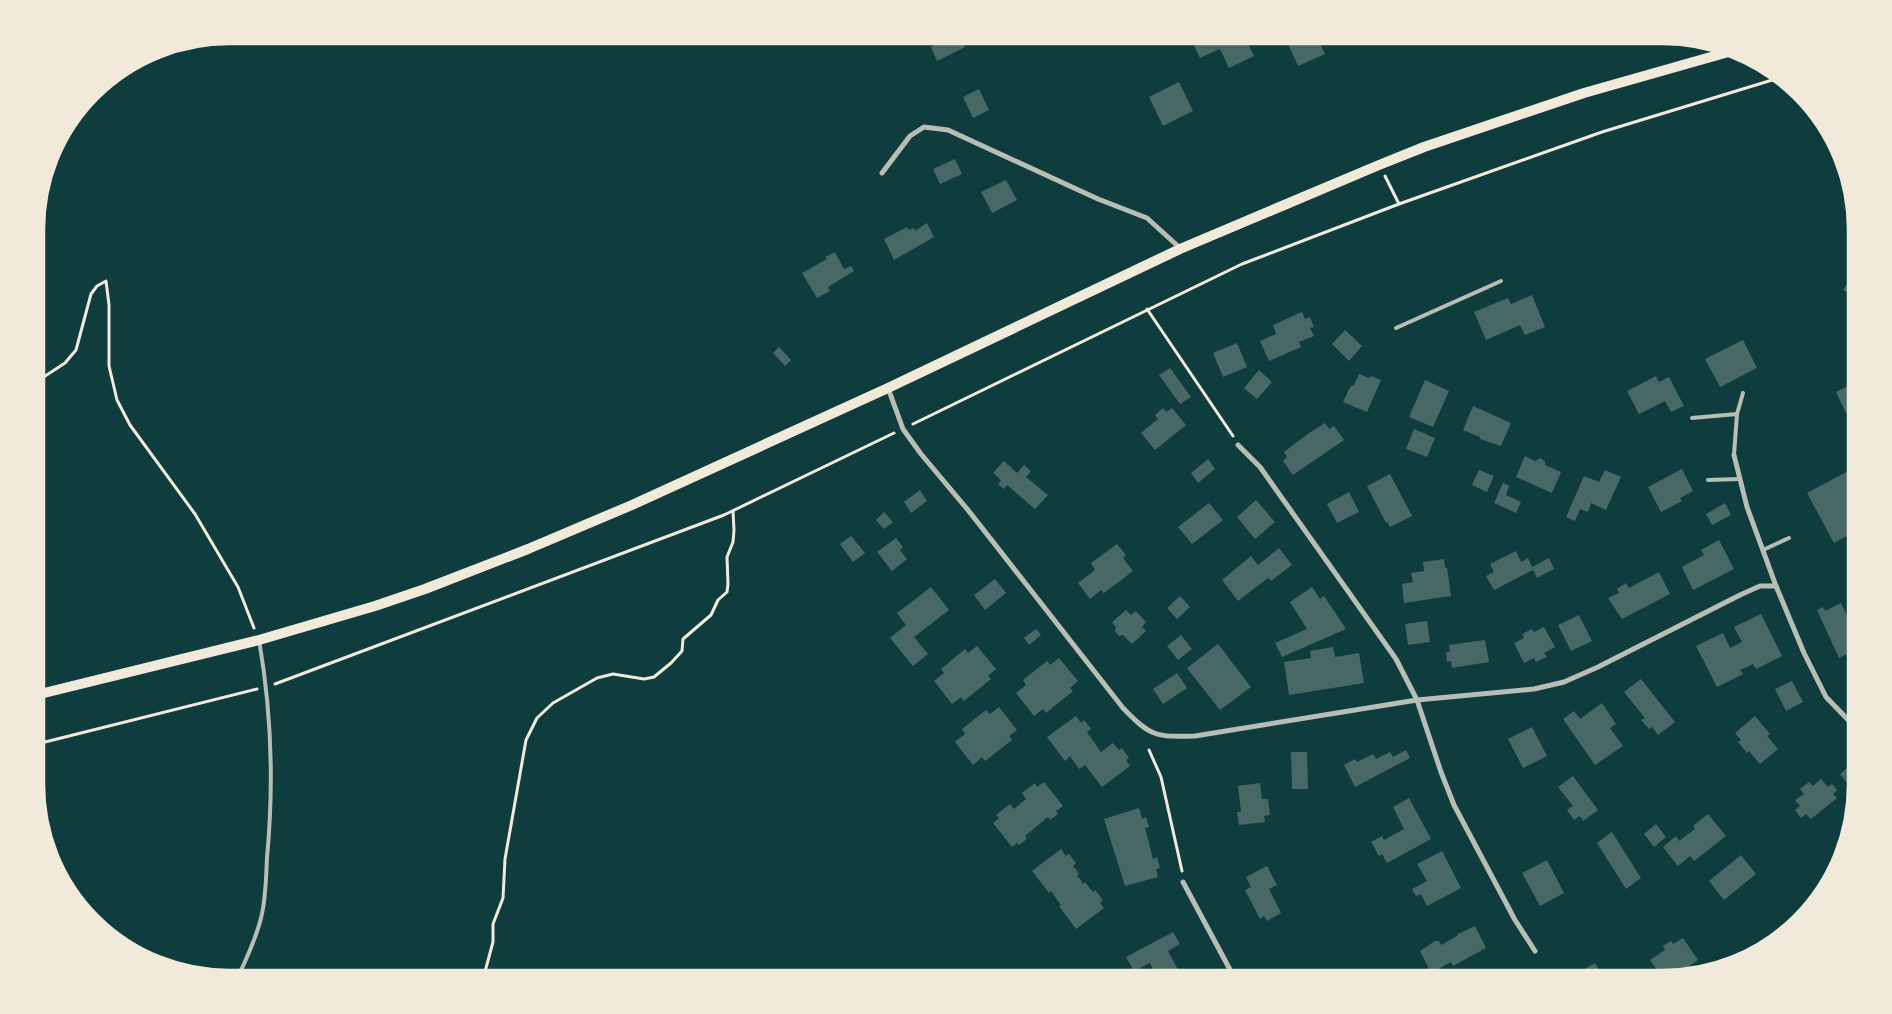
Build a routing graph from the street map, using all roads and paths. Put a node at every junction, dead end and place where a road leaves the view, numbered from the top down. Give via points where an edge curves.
1 (1722, 54) edge
2 (1774, 80) edge
3 (1379, 164) junction
4 (882, 173) dead end
5 (1399, 204) junction
6 (1180, 248) junction
7 (1501, 281) dead end
8 (1147, 309) junction
9 (1396, 328) dead end
10 (44, 377) edge
11 (888, 388) junction
12 (1743, 393) dead end
13 (1737, 414) junction
14 (1692, 418) dead end
15 (918, 422) dead end
16 (895, 433) dead end
17 (1238, 445) joint
18 (1734, 455) joint
19 (1739, 479) junction
20 (1708, 480) dead end
21 (733, 511) junction
22 (1789, 538) dead end
23 (1763, 550) junction
24 (1776, 586) junction
25 (259, 640) junction
26 (267, 687) junction
27 (44, 693) edge
28 (1417, 700) junction
29 (1848, 720) edge
30 (44, 742) edge
31 (1149, 750) dead end
32 (1183, 882) joint
33 (1535, 951) dead end
34 (241, 970) edge
35 (485, 970) edge
36 (1230, 970) edge

1 - 3 main road via 1584,93
2 - 5 path via 1602,132
3 - 5 path
3 - 6 main road
4 - 6 street via 910,136 924,127 948,130 1147,218
5 - 8 path via 1242,264
6 - 11 main road
7 - 9 lane
8 - 15 path
8 - 17 path
10 - 25 path via 65,363 76,350 91,294 106,281 110,305 110,366 117,400 130,425 195,514 234,580
11 - 25 main road via 528,549 375,606
11 - 28 street via 903,429 921,454 1124,708 1148,731 1159,736 1196,736
12 - 13 lane
13 - 14 lane
13 - 18 lane
16 - 21 path
17 - 28 street via 1260,467 1392,653
18 - 19 street
19 - 20 lane
19 - 23 street
21 - 26 path
21 - 35 path via 733,542 727,557 727,592 718,600 711,616 683,639 682,650 671,663 654,677 644,679 613,674 597,678 553,703 537,718 524,749 504,859 503,898 493,924 493,942
22 - 23 lane
23 - 24 street
24 - 28 street via 1760,586 1740,595 1564,682 1534,689
24 - 29 street via 1826,697
25 - 26 lane
25 - 27 main road
26 - 30 path
26 - 34 lane via 271,796 265,887 261,919
28 - 33 street via 1454,806
31 - 32 path via 1161,777
32 - 36 street

